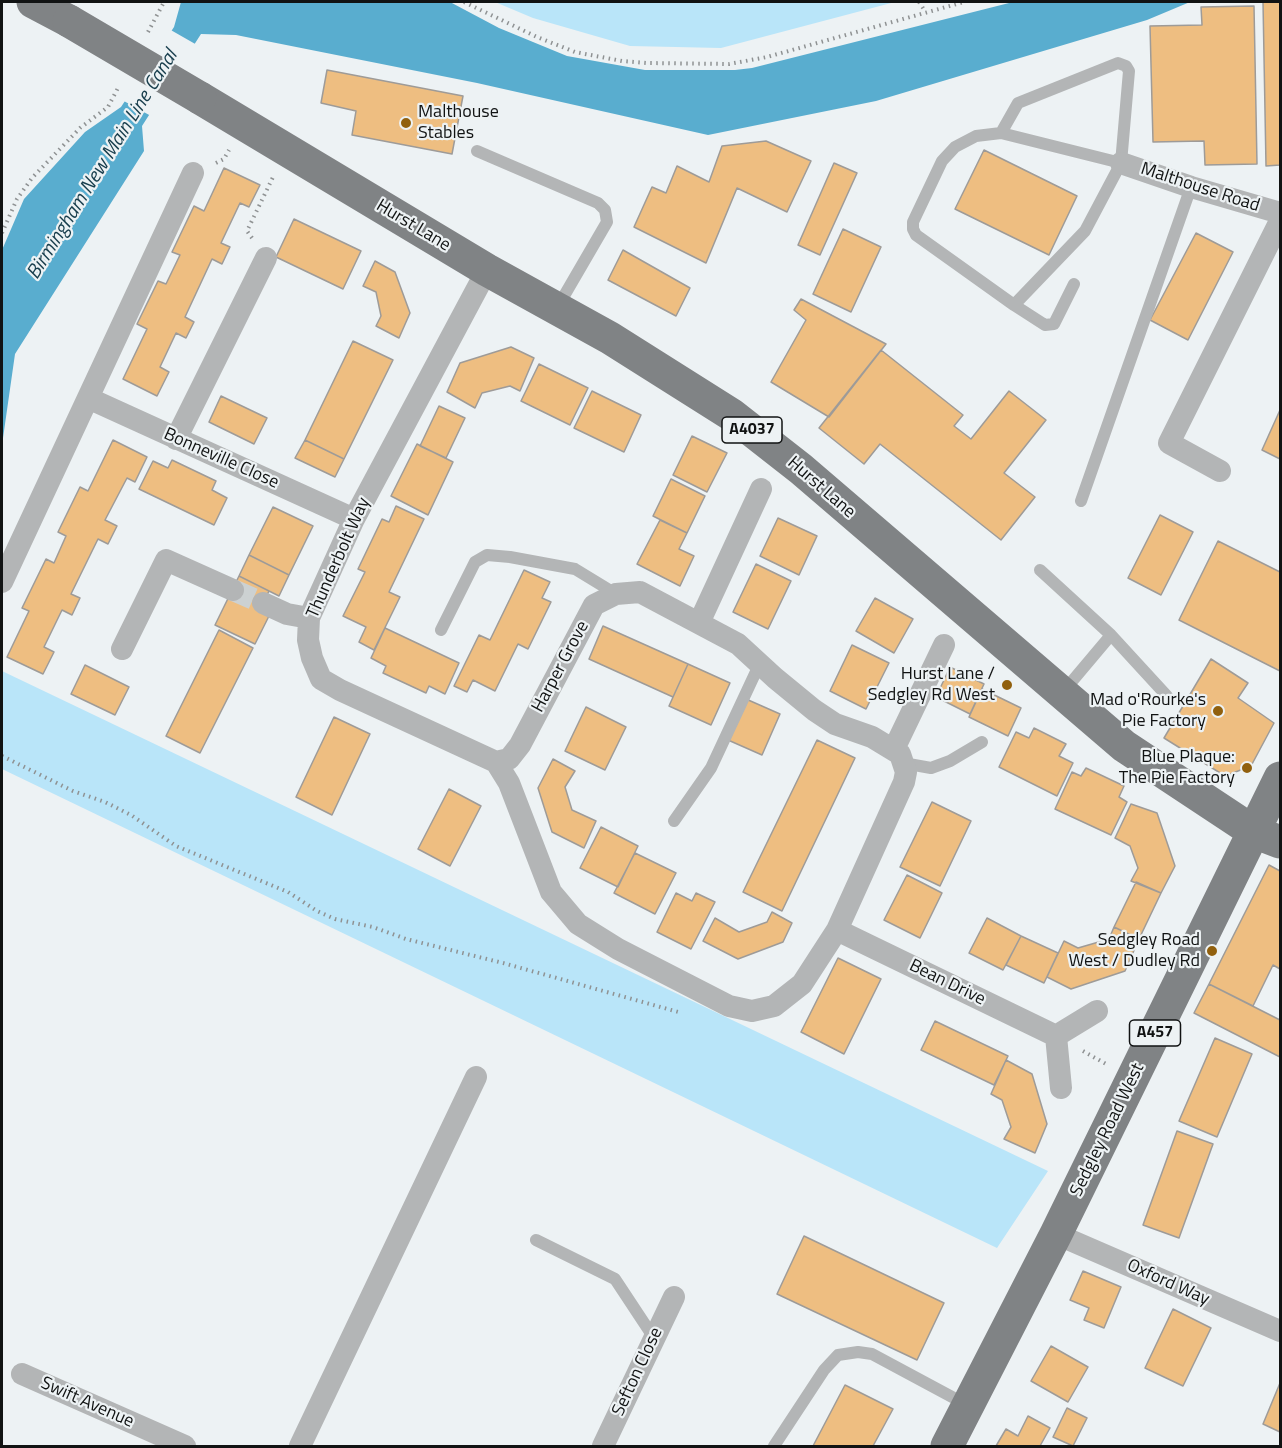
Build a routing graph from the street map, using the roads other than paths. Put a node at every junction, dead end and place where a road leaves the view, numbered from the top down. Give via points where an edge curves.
1 (33, 2) edge
2 (1001, 133) junction
3 (477, 151) dead end
4 (1121, 163) junction
5 (193, 173) road end
6 (1191, 187) junction
7 (1281, 213) edge
8 (1281, 221) edge
9 (266, 258) road end
10 (487, 270) junction
11 (1074, 284) dead end
12 (1014, 305) junction
13 (556, 308) junction
14 (88, 398) junction
15 (176, 439) junction
16 (1220, 471) dead end
17 (761, 489) dead end
18 (1081, 501) dead end
19 (354, 519) junction
20 (1040, 570) dead end
21 (2, 582) edge
22 (233, 590) tunnel mouth
23 (616, 594) junction
24 (263, 603) tunnel mouth
25 (309, 618) junction
26 (699, 623) junction
27 (441, 630) dead end
28 (1111, 635) junction
29 (944, 645) dead end
30 (122, 649) dead end
31 (760, 663) junction
32 (1062, 693) junction
33 (1167, 696) dead end
34 (982, 742) dead end
35 (899, 756) junction
36 (496, 762) junction
37 (1281, 778) edge
38 (674, 821) dead end
39 (1267, 837) edge
40 (837, 930) junction
41 (1097, 1011) dead end
42 (1056, 1036) junction
43 (476, 1077) dead end
44 (1061, 1088) dead end
45 (1056, 1234) junction
46 (536, 1240) dead end
47 (674, 1297) dead end
48 (1281, 1331) edge
49 (654, 1338) junction
50 (22, 1374) dead end
51 (968, 1406) junction
52 (185, 1446) edge
53 (300, 1446) edge
54 (603, 1446) edge
55 (774, 1446) edge
56 (947, 1446) edge

1 - 10 main road, Hurst Lane / A4037, bridge
2 - 4 lane
2 - 4 lane via 1018,103 1118,63 1129,71
2 - 12 lane via 976,136 955,147 942,161 913,229
3 - 13 lane via 598,203 605,210 607,222
4 - 6 street, Malthouse Road
4 - 12 lane via 1085,231
5 - 14 street
6 - 7 street, Malthouse Road
6 - 18 lane
8 - 16 street via 1170,443
9 - 15 street
10 - 13 main road, Hurst Lane / A4037
10 - 19 street, Thunderbolt Way
11 - 12 lane via 1054,324 1045,325
13 - 32 main road, Hurst Lane / A4037 via 732,415 801,469
14 - 15 street, Bonneville Close
14 - 21 street
15 - 19 street, Bonneville Close
17 - 26 street
19 - 25 street, Thunderbolt Way
20 - 28 lane
22 - 30 street via 166,560
23 - 26 street via 640,592
23 - 27 lane via 575,570 487,555 475,561
23 - 36 street, Harper Grove via 594,605 520,745 509,759
24 - 25 street via 286,614
25 - 36 street, Thunderbolt Way via 308,640 321,679
26 - 31 street via 738,644
28 - 32 lane
28 - 33 lane
29 - 35 street
31 - 35 street via 814,710 835,724 872,737
31 - 38 lane via 711,768
32 - 39 main road, Hurst Lane / A4037 via 1125,746
34 - 35 lane via 931,768
35 - 40 street via 906,772 904,782
36 - 40 street via 509,783 551,892 578,924 729,1006 752,1011 774,1006 802,984
37 - 39 main road, Sedgley Road West / A457
39 - 45 main road, Sedgley Road West / A457 via 1133,1079
40 - 42 street, Bean Drive
41 - 42 street
42 - 44 street
43 - 53 street
45 - 48 street, Oxford Way
45 - 51 main road, Sedgley Road West / A457
46 - 49 lane via 615,1279
47 - 49 street, Sefton Close
49 - 54 street, Sefton Close
50 - 52 street, Swift Avenue
51 - 55 lane via 872,1354 838,1355
51 - 56 main road, Sedgley Road West / A457

